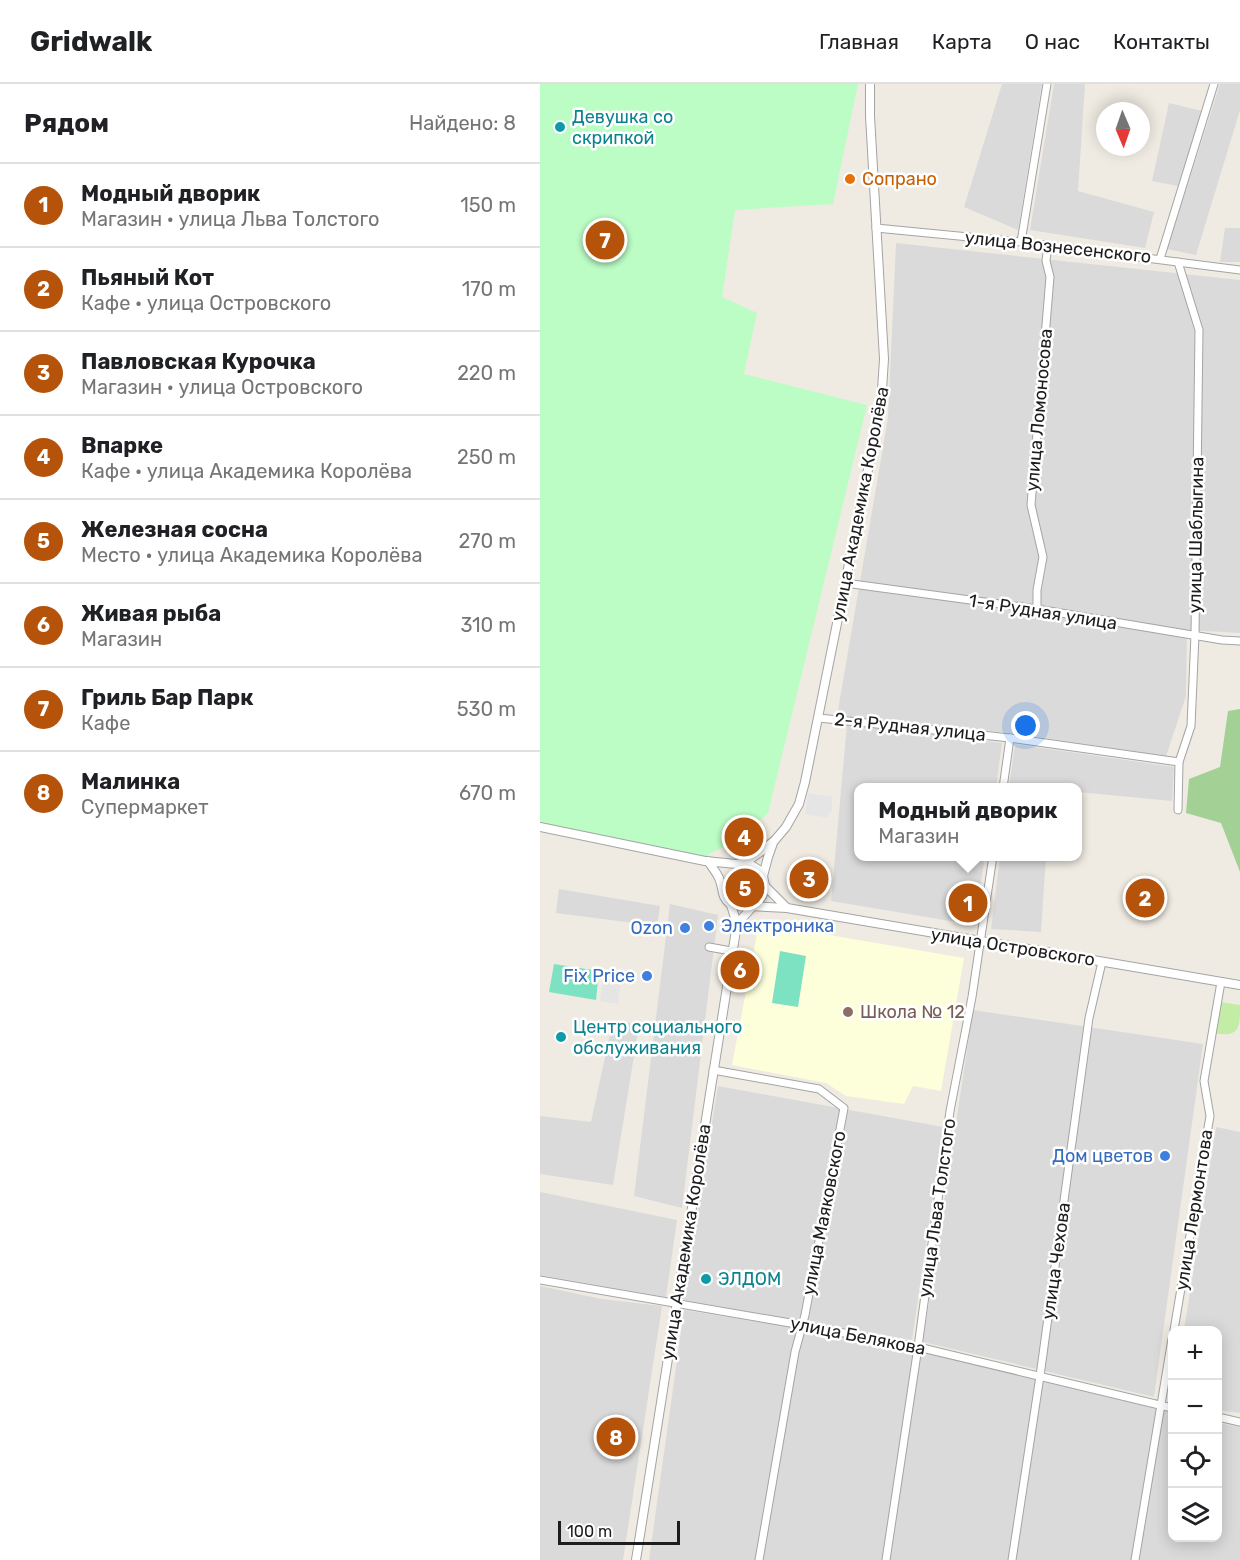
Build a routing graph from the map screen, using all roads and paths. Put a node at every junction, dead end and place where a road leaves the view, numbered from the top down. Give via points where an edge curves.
1 (870, 84) edge
2 (1047, 84) edge
3 (1214, 84) edge
4 (876, 228) junction
5 (1021, 242) junction
6 (1048, 245) junction
7 (1160, 259) junction
8 (1178, 262) junction
9 (1240, 270) edge
10 (845, 583) junction
11 (1037, 609) junction
12 (1195, 635) junction
13 (1240, 641) edge
14 (819, 718) junction
15 (1010, 738) junction
16 (1179, 762) junction
17 (1004, 783) edge
18 (1178, 810) dead end
19 (540, 827) edge
20 (775, 840) junction
21 (708, 861) junction
22 (992, 861) edge
23 (746, 862) junction
24 (736, 864) junction
25 (764, 876) junction
26 (720, 881) junction
27 (765, 886) junction
28 (731, 904) junction
29 (753, 905) junction
30 (787, 908) junction
31 (737, 924) junction
32 (981, 942) junction
33 (709, 946) dead end
34 (731, 951) junction
35 (1102, 962) junction
36 (1221, 982) junction
37 (1240, 986) edge
38 (713, 1070) junction
39 (540, 1281) edge
40 (676, 1304) junction
41 (802, 1325) junction
42 (1175, 1326) edge
43 (918, 1347) junction
44 (1168, 1366) edge
45 (1040, 1376) junction
46 (1161, 1405) junction
47 (1168, 1407) edge
48 (1222, 1419) edge
49 (1240, 1422) edge
50 (636, 1560) edge
51 (759, 1560) edge
52 (886, 1560) edge
53 (1012, 1560) edge
54 (1135, 1560) edge

1 - 4 street, улица Академика Королёва
2 - 5 street
3 - 7 street
4 - 5 street, улица Вознесенского
4 - 10 street, улица Академика Королёва via 884,359 882,396
5 - 6 street, улица Вознесенского
6 - 7 street, улица Вознесенского
6 - 11 street, улица Ломоносова via 1050,277 1031,505 1043,556
7 - 8 street, улица Вознесенского
8 - 9 street, улица Вознесенского
8 - 12 street, улица Шаблыгина via 1198,330
10 - 11 street, 1-я Рудная улица
10 - 14 street, улица Академика Королёва
11 - 12 street, 1-я Рудная улица
12 - 13 street, 1-я Рудная улица
12 - 16 street, улица Шаблыгина via 1191,726
14 - 15 street, 2-я Рудная улица
14 - 20 street, улица Академика Королёва via 799,804
15 - 16 street, 2-я Рудная улица
15 - 17 street
16 - 18 street, улица Шаблыгина
19 - 21 street
20 - 23 street
20 - 25 street
21 - 24 street
21 - 26 street
22 - 32 street, улица Льва Толстого
23 - 24 street
23 - 25 street
24 - 26 street
25 - 27 street
26 - 28 street via 720,891
27 - 29 street
27 - 30 street
28 - 29 street
28 - 31 street
29 - 30 street, улица Островского
29 - 31 street
30 - 32 street, улица Островского
31 - 34 street, улица Академика Королёва
32 - 35 street, улица Островского
32 - 43 street, улица Льва Толстого via 950,1110
33 - 34 street
34 - 38 street, улица Академика Королёва
35 - 36 street, улица Островского
35 - 45 street, улица Чехова via 1089,1018
36 - 37 street, улица Островского
36 - 42 street, улица Лермонтова via 1204,1081 1209,1116
38 - 40 street, улица Академика Королёва
38 - 41 street, улица Маяковского via 819,1089 844,1108
39 - 40 street, улица Белякова
40 - 41 street, улица Белякова
40 - 50 street, улица Академика Королёва
41 - 43 street, улица Белякова
41 - 51 street, улица Маяковского
43 - 45 street, улица Белякова
43 - 52 street, улица Льва Толстого
44 - 46 street
45 - 46 street, улица Белякова
45 - 53 street, улица Чехова
46 - 47 street, улица Белякова
46 - 54 street
48 - 49 street

